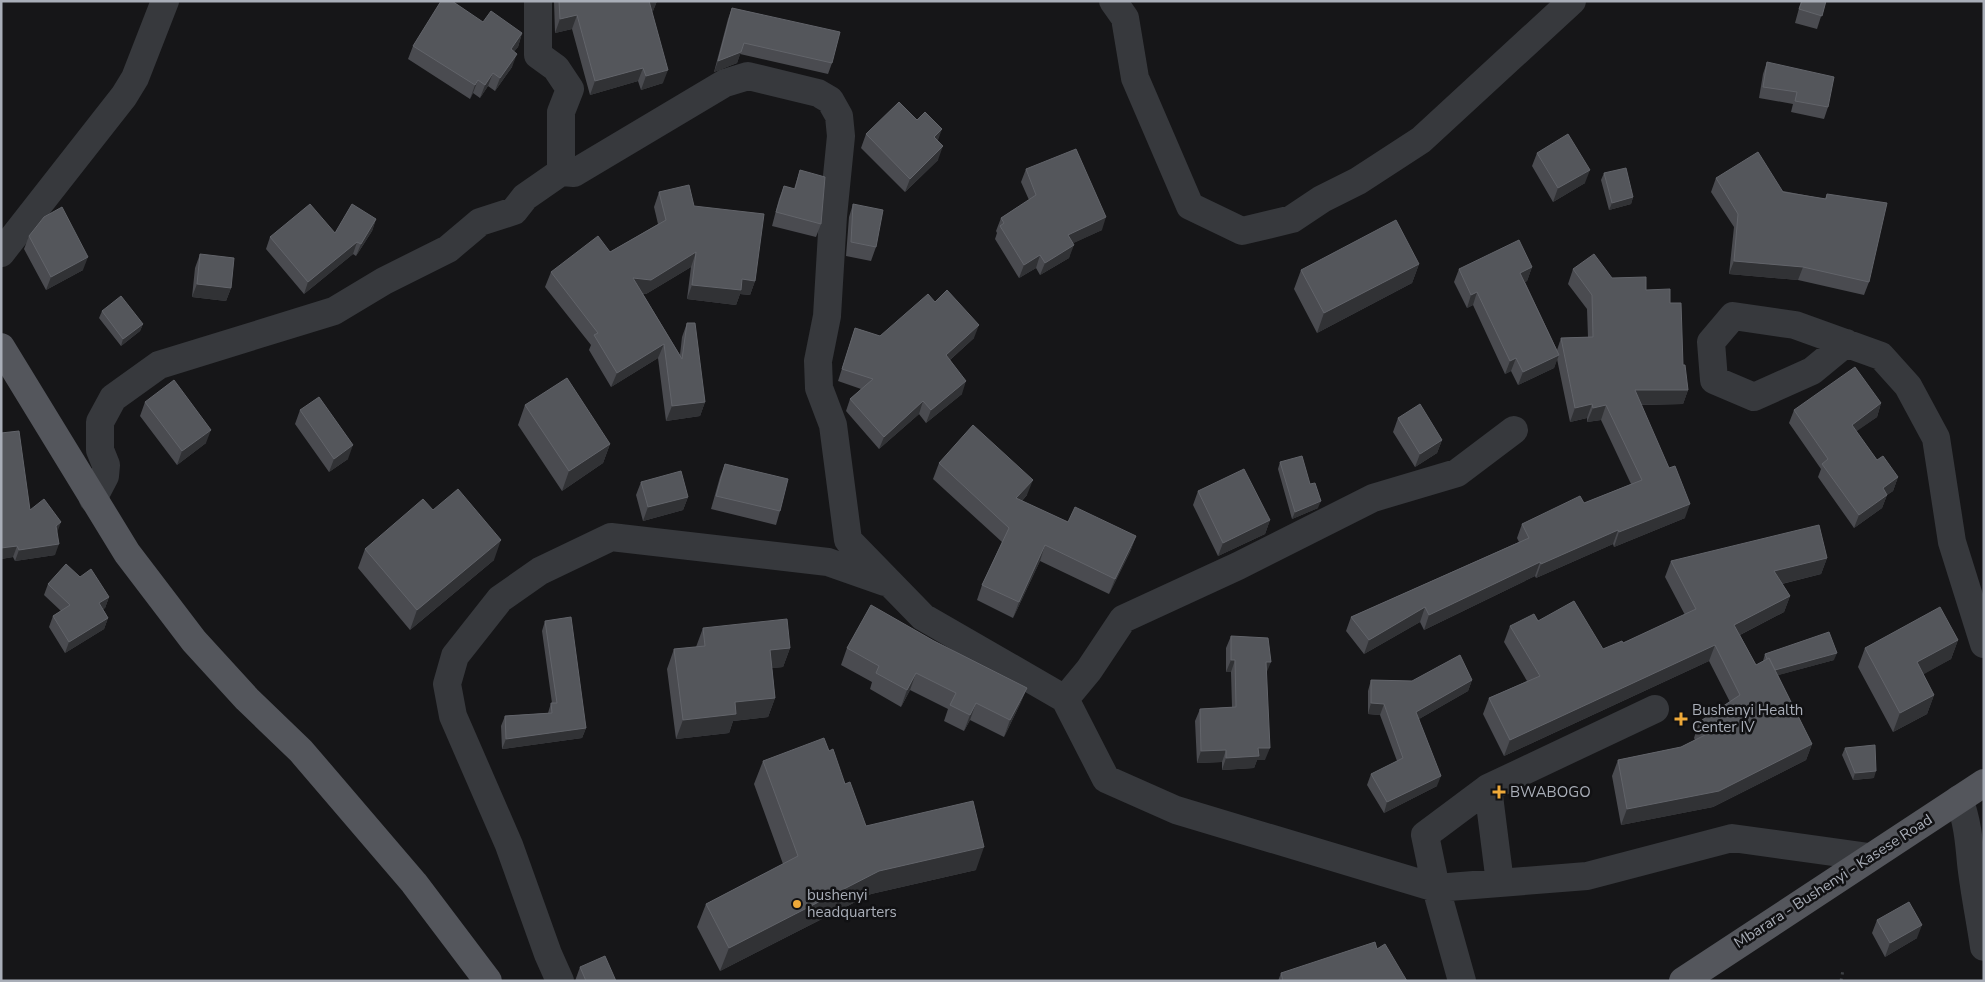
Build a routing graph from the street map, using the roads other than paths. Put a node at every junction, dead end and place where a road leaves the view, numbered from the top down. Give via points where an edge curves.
1 (165, 1) edge
2 (538, 1) edge
3 (1113, 1) edge
4 (1572, 1) edge
5 (561, 172) junction
6 (1, 253) edge
7 (1846, 343) dead end
8 (1, 347) edge
9 (1514, 430) dead end
10 (93, 499) junction
11 (892, 584) junction
12 (1984, 644) edge
13 (1064, 700) junction
14 (1655, 709) dead end
15 (1984, 783) edge
16 (1488, 788) junction
17 (1959, 799) junction
18 (1869, 856) junction
19 (1500, 883) junction
20 (1436, 888) junction
21 (1984, 947) edge
22 (488, 981) edge
23 (560, 981) edge
24 (1462, 981) edge
25 (1683, 981) edge

1 - 6 street via 135,78 124,96
2 - 5 street via 538,55 556,68 570,89 561,112
3 - 4 street via 1125,18 1135,78 1190,206 1242,231 1292,219 1421,140
5 - 10 street via 525,197 514,211 480,222 448,249 334,311 159,365 113,398 100,422 100,450 106,465 105,476
5 - 11 street via 574,174 725,83 739,78 748,76 818,93 830,100 839,116 841,136 827,316 818,362 819,388 832,425 848,540
7 - 12 street via 1881,356 1908,386 1936,438 1952,542
8 - 10 main road
9 - 13 street via 1457,473 1373,498 1123,619 1089,670
10 - 22 main road via 127,553 194,641 301,751 414,884
11 - 13 street via 923,616
11 - 23 street via 828,562 611,537 540,570 500,599 455,656 447,684 453,716 509,845
13 - 20 street via 1106,779 1176,810
14 - 16 street
15 - 17 main road, Mbarara - Bushenyi - Kasese Road
16 - 19 street
16 - 20 street via 1426,835
17 - 18 main road, Mbarara - Bushenyi - Kasese Road
17 - 21 street via 1970,843
18 - 19 street via 1732,838 1587,876
18 - 25 main road, Mbarara - Bushenyi - Kasese Road
19 - 20 street
20 - 24 street

